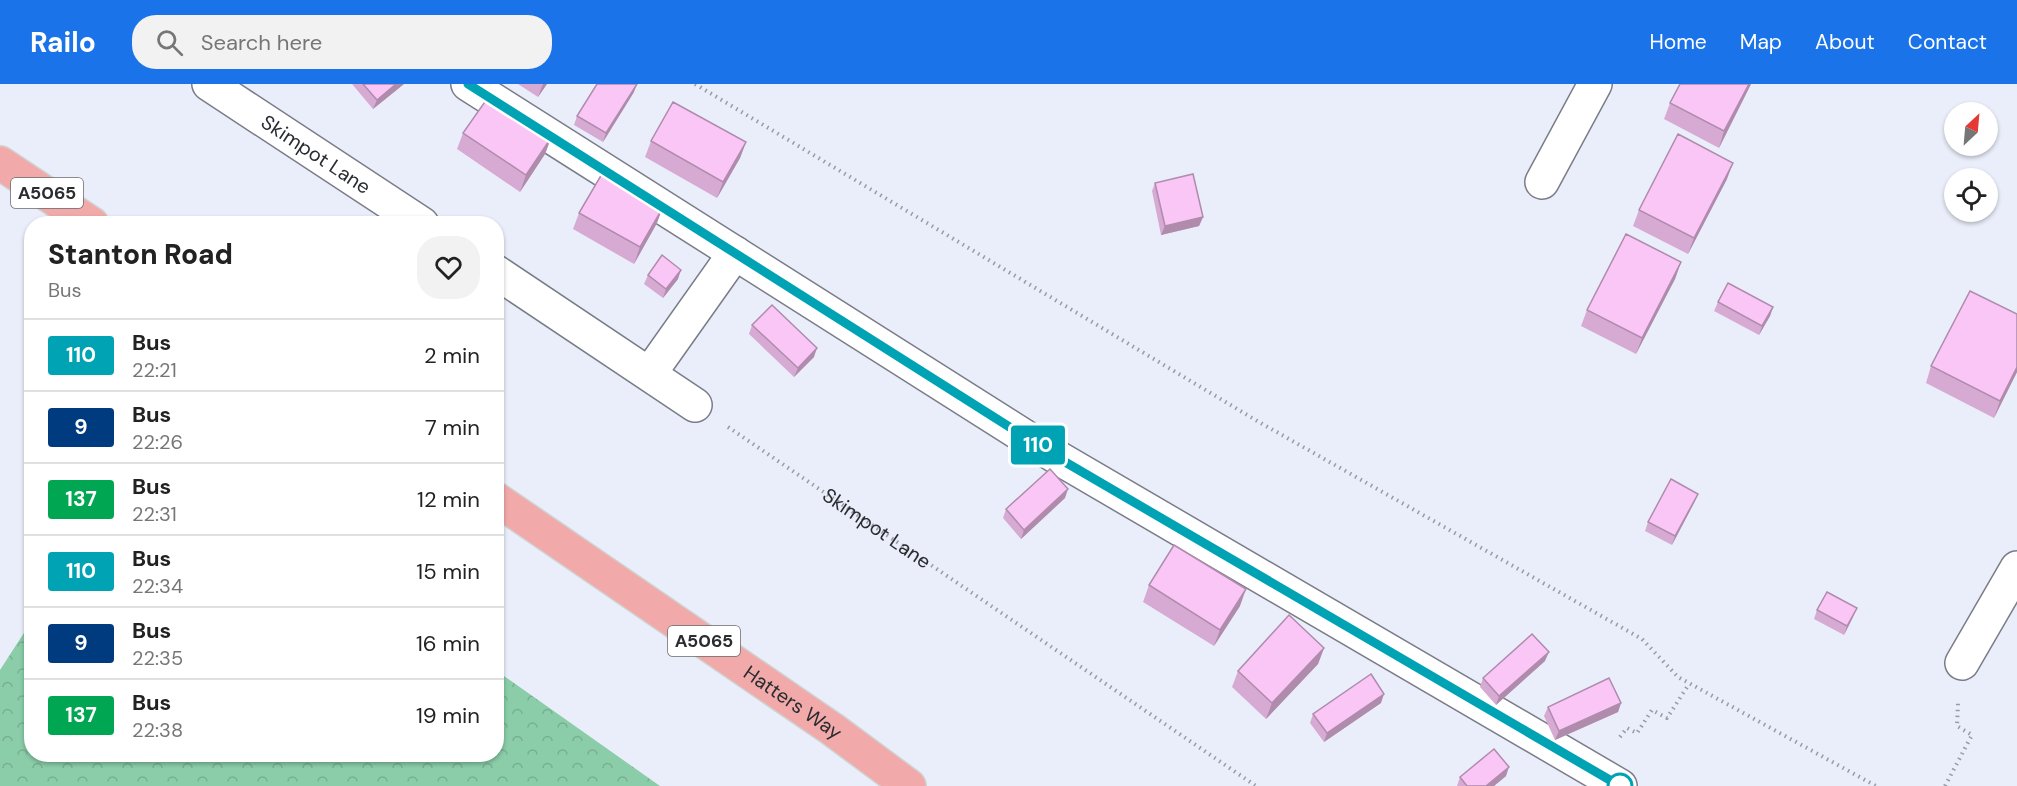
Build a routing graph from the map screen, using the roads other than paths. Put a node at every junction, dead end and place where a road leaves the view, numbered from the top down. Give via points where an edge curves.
1 (208, 84) edge
2 (468, 84) edge
3 (1595, 84) edge
4 (0, 164) edge
5 (1542, 182) dead end
6 (80, 216) edge
7 (410, 216) edge
8 (735, 253) junction
9 (504, 277) edge
10 (650, 373) junction
11 (695, 405) road end
12 (504, 504) edge
13 (2017, 568) edge
14 (1962, 663) road end
15 (1607, 779) edge
16 (909, 786) edge

1 - 7 street, Skimpot Lane
2 - 8 street
3 - 5 street
4 - 6 main road, A5065
8 - 10 street
8 - 15 street via 1060,459
9 - 10 street
10 - 11 street
12 - 16 main road, Hatters Way / A5065
13 - 14 street

